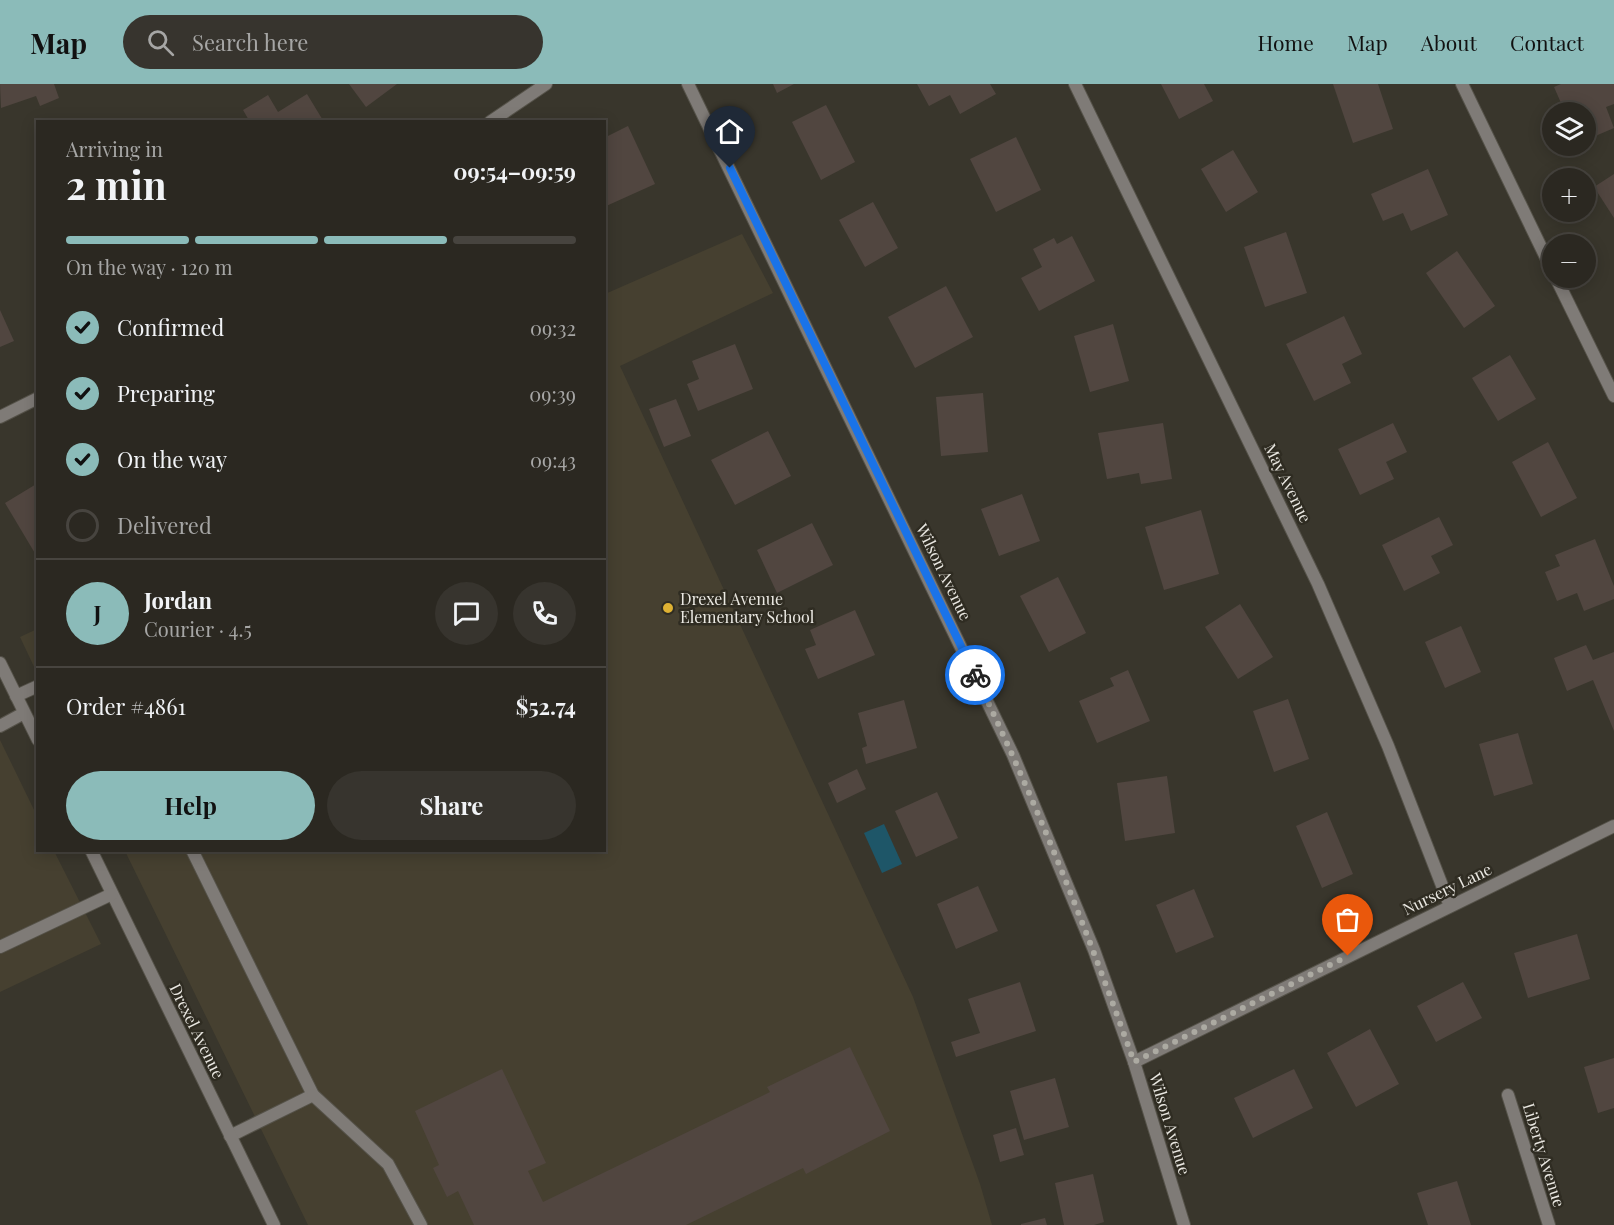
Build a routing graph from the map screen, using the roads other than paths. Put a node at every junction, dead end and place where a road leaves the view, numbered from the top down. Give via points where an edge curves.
1 (546, 84) edge
2 (688, 84) edge
3 (1075, 84) edge
4 (1462, 84) edge
5 (493, 120) edge
6 (1542, 249) edge
7 (1561, 288) edge
8 (1614, 396) edge
9 (36, 399) edge
10 (0, 417) edge
11 (0, 663) edge
12 (36, 687) edge
13 (16, 696) junction
14 (24, 713) junction
15 (0, 726) edge
16 (36, 737) edge
17 (1614, 826) edge
18 (92, 852) edge
19 (193, 852) edge
20 (112, 894) junction
21 (1450, 906) junction
22 (0, 947) edge
23 (1134, 1062) junction
24 (313, 1095) junction
25 (1508, 1095) dead end
26 (230, 1136) junction
27 (274, 1225) edge
28 (421, 1225) edge
29 (1184, 1225) edge
30 (1549, 1225) edge

1 - 5 street
2 - 23 street, Wilson Avenue via 1013,754 1094,950
3 - 21 street, May Avenue via 1318,584 1388,746
4 - 6 street
7 - 8 street
9 - 10 street
11 - 13 street
12 - 13 street
13 - 14 street
14 - 15 street
14 - 16 street
17 - 21 street, Nursery Lane
18 - 20 street, Drexel Avenue
19 - 24 street
20 - 22 street
20 - 26 street, Drexel Avenue
21 - 23 street, Nursery Lane
23 - 29 street, Wilson Avenue
24 - 26 street
24 - 28 street via 388,1164
25 - 30 street, Liberty Avenue
26 - 27 street, Drexel Avenue

